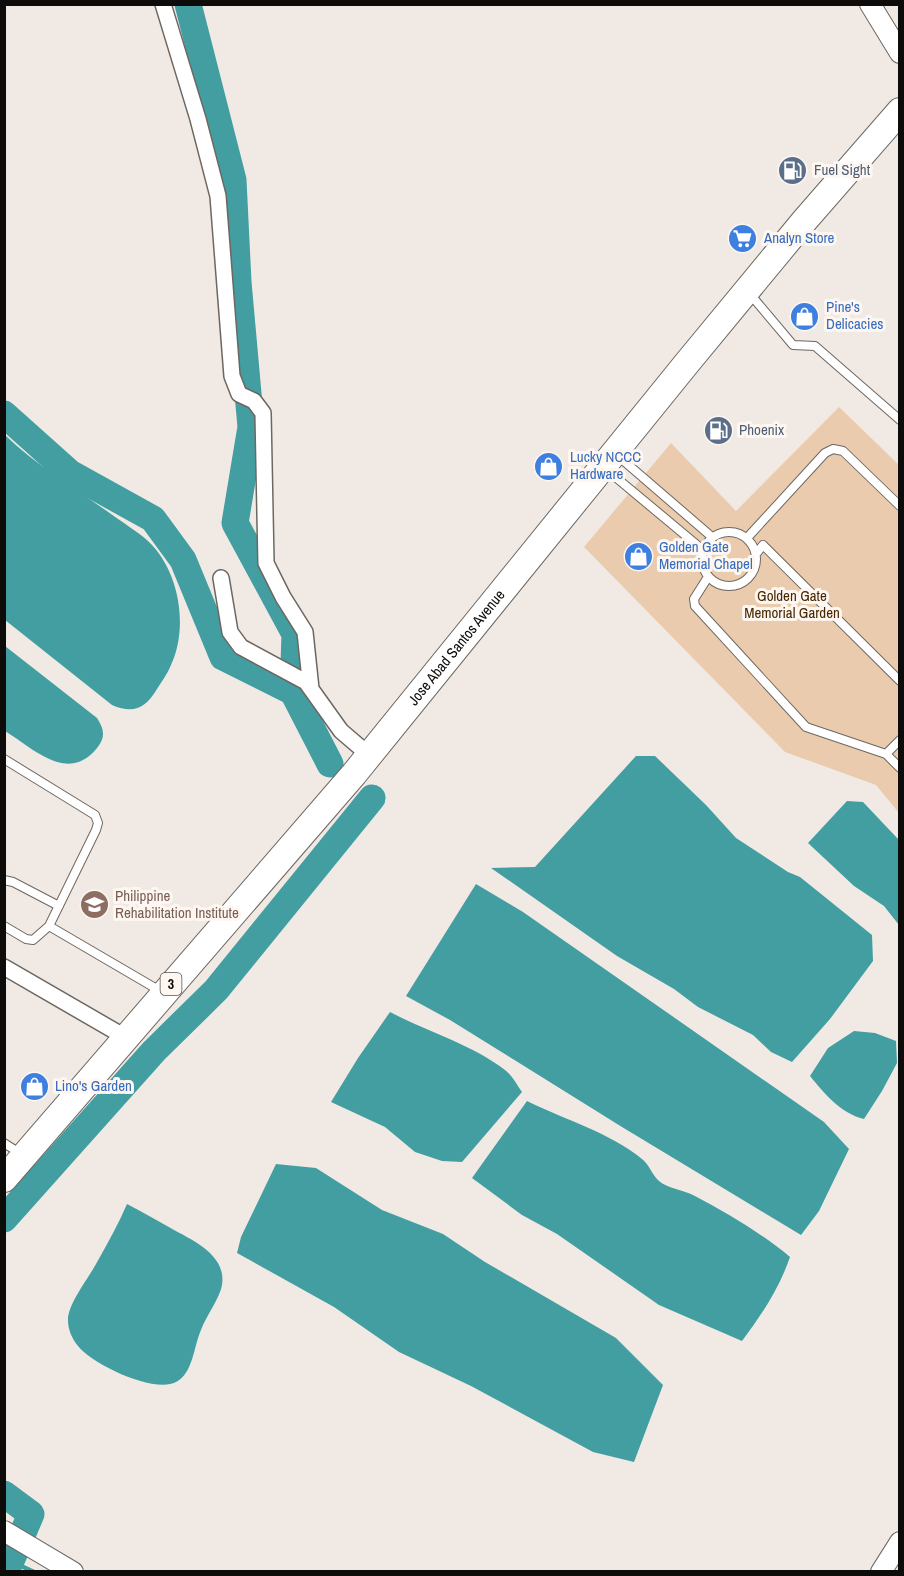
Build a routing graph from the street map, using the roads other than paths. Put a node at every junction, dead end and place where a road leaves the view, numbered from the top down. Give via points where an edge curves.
1 (164, 4) edge
2 (870, 4) edge
3 (900, 52) edge
4 (900, 111) edge
5 (747, 291) junction
6 (900, 420) edge
7 (609, 460) junction
8 (900, 506) edge
9 (712, 537) junction
10 (747, 538) junction
11 (703, 550) junction
12 (756, 554) junction
13 (221, 578) dead end
14 (708, 578) junction
15 (900, 681) edge
16 (308, 685) junction
17 (900, 740) edge
18 (886, 754) junction
19 (369, 755) junction
20 (4, 759) edge
21 (900, 768) edge
22 (4, 880) edge
23 (60, 906) junction
24 (4, 926) edge
25 (49, 926) junction
26 (4, 967) edge
27 (163, 993) junction
28 (125, 1037) junction
29 (14, 1150) edge
30 (4, 1179) edge
31 (5, 1531) edge
32 (900, 1542) edge
33 (73, 1572) edge
34 (881, 1572) edge

1 - 16 street via 218,196 232,376 239,394 254,401 263,413 266,563 305,632
2 - 3 street
4 - 5 highway, Jose Abad Santos Avenue / 3
5 - 6 lane via 793,345 815,346
5 - 7 highway, Jose Abad Santos Avenue / 3
7 - 9 lane
7 - 11 lane
7 - 19 highway, Jose Abad Santos Avenue / 3
8 - 10 lane via 843,451 833,449
9 - 10 lane via 733,532
9 - 11 lane
10 - 12 lane
11 - 14 lane via 702,564
12 - 14 lane via 753,574 736,586 726,587
12 - 15 lane via 763,545
13 - 16 street via 230,632 236,641
14 - 18 lane via 694,599 695,606 806,727
16 - 19 street via 341,731
17 - 18 lane
18 - 21 lane
19 - 27 highway, Jose Abad Santos Avenue / 3
20 - 23 lane via 95,815 96,830
22 - 23 lane
23 - 25 lane
24 - 25 lane via 33,940
25 - 27 lane
26 - 28 street
27 - 28 highway, Jose Abad Santos Avenue / 3
28 - 29 highway, Jose Abad Santos Avenue / 3
29 - 30 highway, Jose Abad Santos Avenue / 3
31 - 33 street
32 - 34 street

